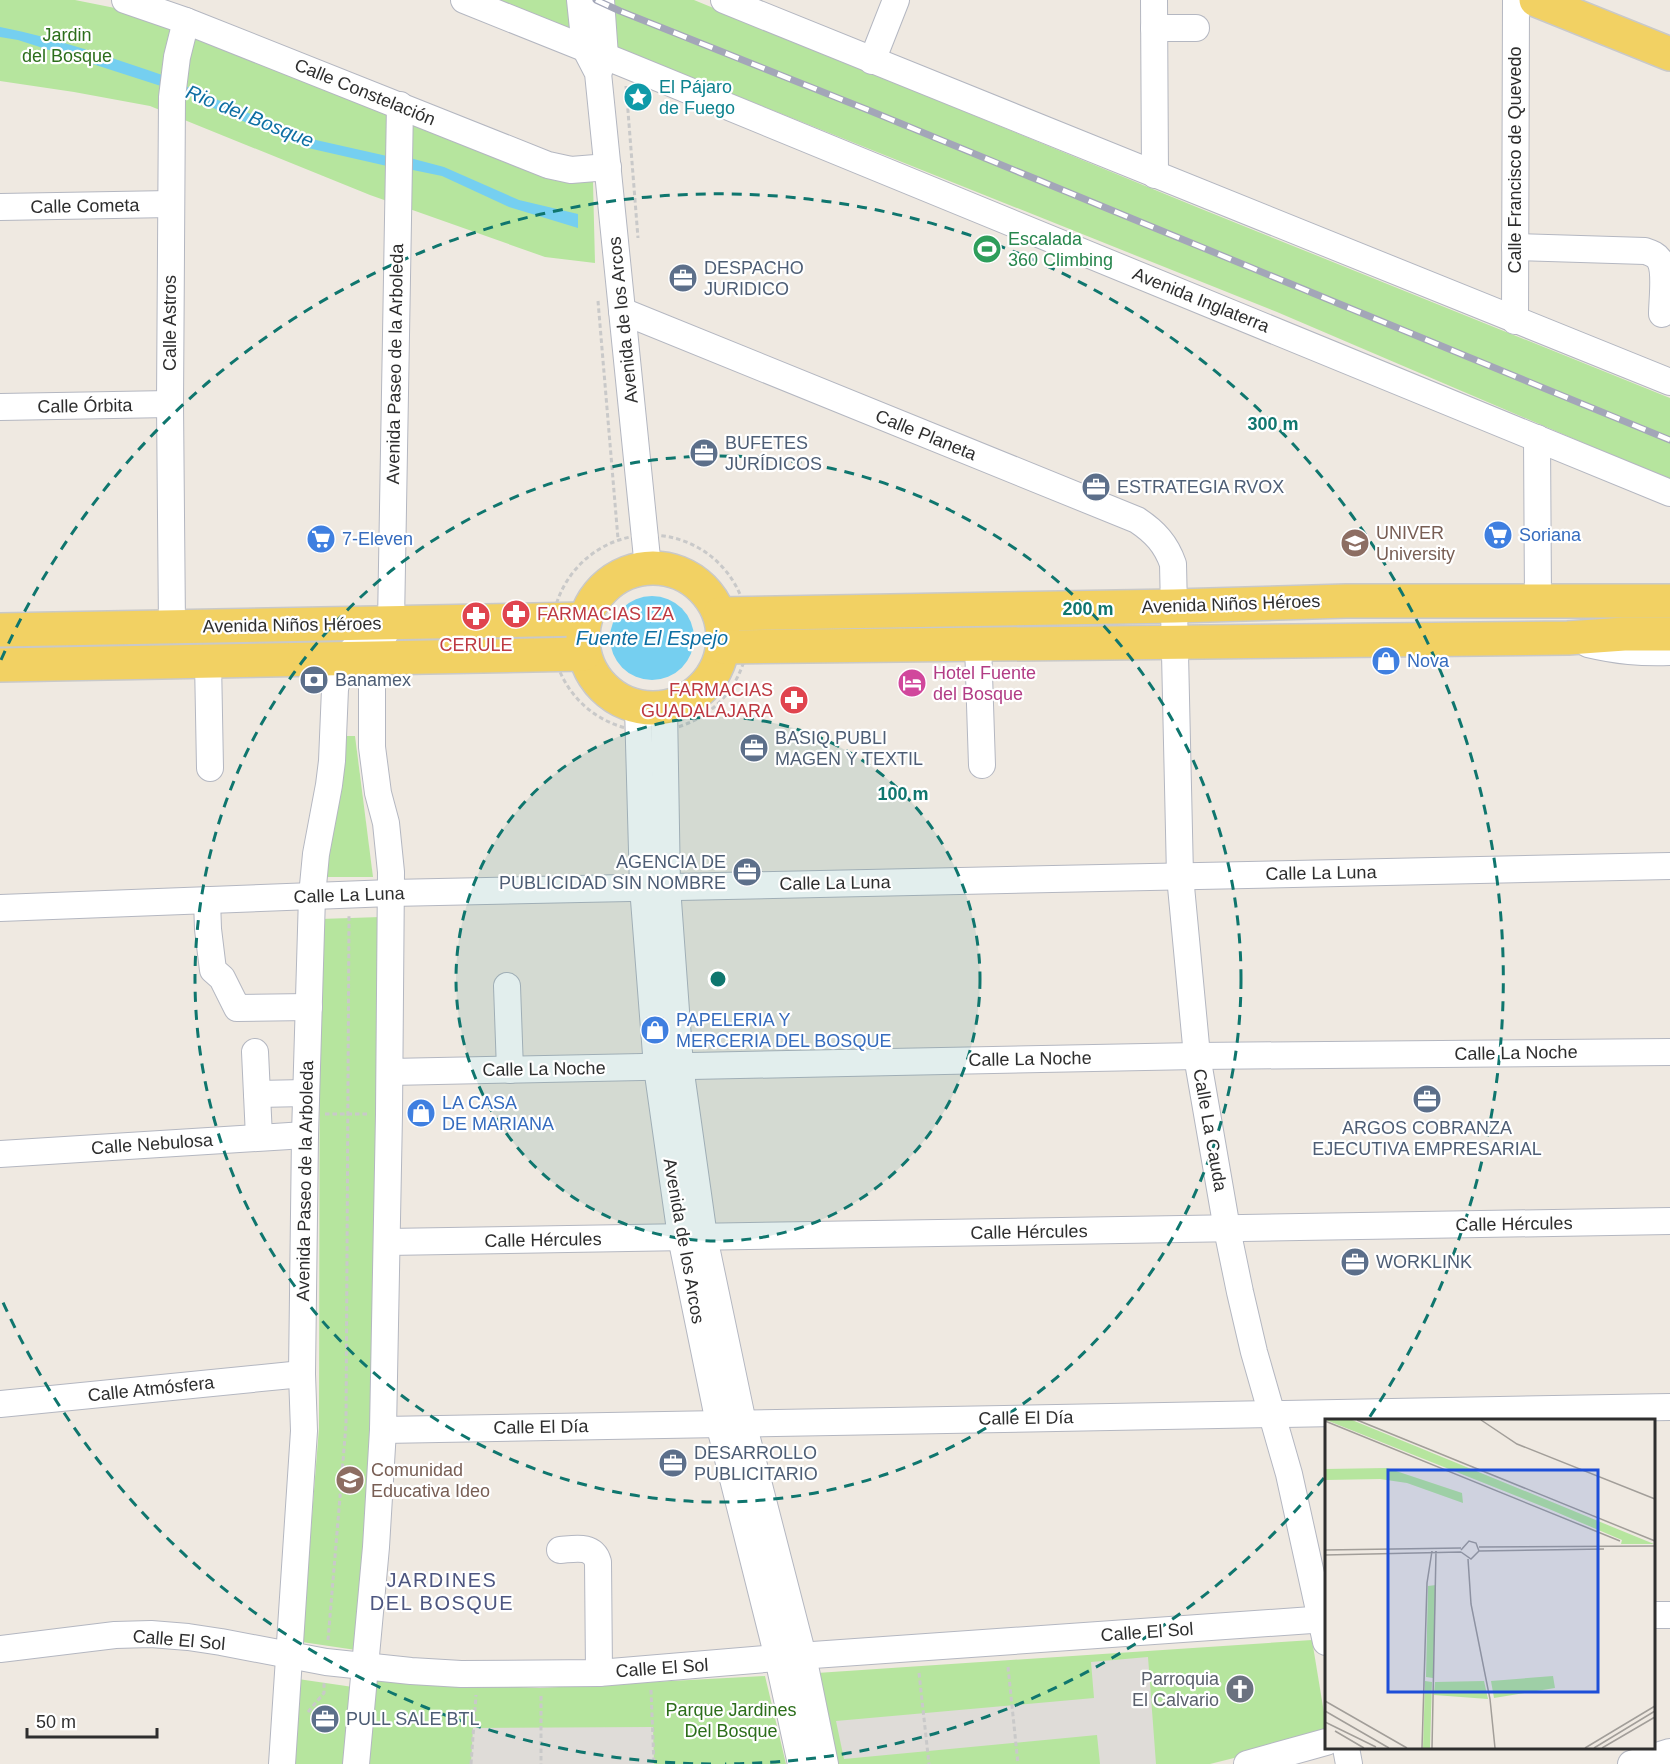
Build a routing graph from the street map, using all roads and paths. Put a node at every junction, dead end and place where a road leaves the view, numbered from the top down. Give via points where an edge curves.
1 (125, 0) edge
2 (464, 0) edge
3 (579, 0) edge
4 (601, 0) edge
5 (724, 0) edge
6 (896, 0) edge
7 (1154, 0) edge
8 (1516, 0) edge
9 (1536, 0) edge
10 (186, 21) junction
11 (1154, 28) junction
12 (1196, 28) dead end
13 (1670, 54) edge
14 (596, 59) junction
15 (872, 61) junction
16 (400, 105) junction
17 (608, 167) junction
18 (1155, 175) junction
19 (171, 204) junction
20 (0, 207) edge
21 (1515, 248) junction
22 (622, 311) junction
23 (1662, 314) dead end
24 (1515, 321) junction
25 (1670, 382) edge
26 (170, 405) junction
27 (0, 407) edge
28 (1538, 438) junction
29 (1670, 493) edge
30 (645, 535) junction
31 (648, 568) junction
32 (1670, 587) edge
33 (1585, 600) junction
34 (1538, 601) junction
35 (1670, 601) edge
36 (1174, 606) junction
37 (734, 614) junction
38 (585, 619) junction
39 (552, 620) junction
40 (391, 623) junction
41 (172, 627) junction
42 (0, 630) edge
43 (1670, 634) edge
44 (1568, 638) junction
45 (1175, 642) junction
46 (978, 644) junction
47 (736, 647) junction
48 (1670, 652) edge
49 (569, 655) junction
50 (359, 657) junction
51 (208, 660) junction
52 (0, 665) edge
53 (651, 719) junction
54 (982, 765) dead end
55 (210, 768) dead end
56 (1670, 866) edge
57 (1180, 876) junction
58 (655, 887) junction
59 (391, 892) junction
60 (349, 894) junction
61 (312, 896) junction
62 (207, 900) junction
63 (0, 909) edge
64 (507, 986) dead end
65 (309, 1007) junction
66 (255, 1052) dead end
67 (1670, 1052) edge
68 (1197, 1056) junction
69 (668, 1067) junction
70 (510, 1070) junction
71 (390, 1072) junction
72 (257, 1094) junction
73 (306, 1114) junction
74 (347, 1114) junction
75 (389, 1114) junction
76 (259, 1137) junction
77 (0, 1154) edge
78 (1670, 1221) edge
79 (1227, 1228) junction
80 (693, 1237) junction
81 (387, 1242) junction
82 (302, 1374) junction
83 (0, 1404) edge
84 (1670, 1407) edge
85 (1272, 1414) junction
86 (731, 1423) junction
87 (383, 1430) junction
88 (560, 1550) dead end
89 (1670, 1615) edge
90 (1655, 1616) edge
91 (1325, 1627) edge
92 (328, 1648) dead end
93 (0, 1649) edge
94 (290, 1656) junction
95 (791, 1657) junction
96 (365, 1667) junction
97 (1008, 1667) dead end
98 (599, 1673) junction
99 (919, 1673) dead end
100 (325, 1680) dead end
101 (651, 1690) dead end
102 (476, 1693) dead end
103 (541, 1696) dead end
104 (305, 1714) dead end
105 (1325, 1742) edge
106 (1346, 1749) edge
107 (1670, 1752) edge
108 (282, 1764) edge
109 (356, 1764) edge
110 (471, 1764) edge
111 (541, 1764) edge
112 (654, 1764) edge
113 (801, 1764) edge
114 (825, 1764) edge
115 (929, 1764) edge
116 (1018, 1764) edge
117 (1247, 1764) edge
118 (1349, 1764) edge
119 (1630, 1764) edge

1 - 10 street, Calle Constelación
2 - 14 street, Avenida Inglaterra
3 - 14 street, Avenida de los Arcos
4 - 14 street, Avenida de los Arcos
5 - 15 street
6 - 15 street
7 - 11 street
8 - 21 street, Calle Francisco de Quevedo
9 - 13 main road
10 - 16 street, Calle Constelación
10 - 19 street, Calle Astros via 172,97
11 - 12 street
11 - 18 street
14 - 17 street, Avenida de los Arcos
14 - 28 street, Avenida Inglaterra
15 - 18 street
16 - 17 street, Calle Constelación via 548,165 571,170
16 - 40 street, Avenida Paseo de la Arboleda
17 - 22 street, Avenida de los Arcos
18 - 24 street
19 - 20 street, Calle Cometa
19 - 26 street, Calle Astros
21 - 23 street via 1654,254 1663,270
21 - 24 street, Calle Francisco de Quevedo
22 - 30 street, Avenida de los Arcos
22 - 36 street, Calle Planeta via 1137,520 1168,549 1173,564
24 - 25 street
26 - 27 street, Calle Órbita
26 - 41 street, Calle Astros
28 - 29 street, Avenida Inglaterra
28 - 34 street
30 - 31 street, Avenida de los Arcos
30 - 37 path via 684,541 718,561 741,594
30 - 39 path via 618,540 578,565 564,585
31 - 37 main road via 684,574
31 - 38 main road via 612,581 598,594
32 - 33 street
33 - 34 main road, Avenida Niños Héroes
33 - 35 main road, Avenida Niños Héroes
34 - 36 main road, Avenida Niños Héroes
36 - 37 main road, Avenida Niños Héroes
36 - 45 street, Calle La Cauda
37 - 47 main road via 724,634
37 - 47 path via 749,630
38 - 39 main road, Avenida Niños Héroes
38 - 49 main road via 582,641
39 - 40 main road, Avenida Niños Héroes
39 - 49 path via 551,637
40 - 41 main road, Avenida Niños Héroes
40 - 50 street, Avenida Paseo de la Arboleda
41 - 42 main road, Avenida Niños Héroes
43 - 44 main road, Avenida Niños Héroes
44 - 45 main road, Avenida Niños Héroes
44 - 48 street, Avenida Niños Héroes via 1626,652
45 - 46 main road, Avenida Niños Héroes
45 - 57 street, Calle La Cauda
46 - 47 main road, Avenida Niños Héroes
46 - 54 street
47 - 53 main road via 700,691
47 - 53 path via 742,669 731,690 715,707 696,720
49 - 50 main road, Avenida Niños Héroes
49 - 53 main road via 590,669 598,683 616,698
49 - 53 path via 557,666 584,707 627,729
50 - 51 main road, Avenida Niños Héroes
50 - 59 street, Avenida Paseo de la Arboleda via 378,794 387,831
50 - 61 street, Avenida Paseo de la Arboleda via 337,680 335,689 331,769
51 - 52 main road, Avenida Niños Héroes
51 - 55 street
53 - 58 street, Avenida de los Arcos
56 - 57 street, Calle La Luna
57 - 58 street, Calle La Luna
57 - 68 street, Calle La Cauda
58 - 59 street, Calle La Luna
58 - 69 street, Avenida de los Arcos
59 - 60 street, Calle La Luna
59 - 71 street, Avenida Paseo de la Arboleda
60 - 61 street, Calle La Luna
60 - 74 path
61 - 62 street, Calle La Luna
61 - 65 street, Avenida Paseo de la Arboleda
62 - 63 street, Calle La Luna
62 - 65 street via 213,970 222,978 237,1008
64 - 70 street
65 - 73 street, Avenida Paseo de la Arboleda
66 - 72 street
67 - 68 street, Calle La Noche
68 - 69 street, Calle La Noche
68 - 79 street, Calle La Cauda
69 - 70 street, Calle La Noche
69 - 80 street, Avenida de los Arcos
70 - 71 street, Calle La Noche
71 - 75 street, Avenida Paseo de la Arboleda
72 - 73 street
72 - 76 street
73 - 74 path
73 - 76 street, Calle Nebulosa
73 - 82 street, Avenida Paseo de la Arboleda
74 - 75 path
74 - 92 path via 346,1425
75 - 81 street, Avenida Paseo de la Arboleda
76 - 77 street, Calle Nebulosa
78 - 79 street, Calle Hércules
79 - 80 street, Calle Hércules
79 - 85 street, Calle La Cauda
80 - 81 street, Calle Hércules
80 - 86 street, Avenida de los Arcos
81 - 87 street, Avenida Paseo de la Arboleda
82 - 83 street, Calle Atmósfera
82 - 94 street, Avenida Paseo de la Arboleda via 304,1431
84 - 85 street, Calle El Día
85 - 86 street, Calle El Día
85 - 91 street, Calle La Cauda
86 - 87 street, Calle El Día
86 - 95 street, Avenida de los Arcos
87 - 96 street, Avenida Paseo de la Arboleda
88 - 98 street via 585,1549 596,1555
89 - 90 street
91 - 95 street, Calle El Sol
93 - 94 street, Calle El Sol via 151,1634 221,1642
94 - 96 street, Calle El Sol
94 - 108 street, Avenida Paseo de la Arboleda
95 - 98 street, Calle El Sol
95 - 113 street, Avenida de los Arcos
95 - 114 street, Avenida de los Arcos
96 - 98 street, Calle El Sol via 461,1674
96 - 109 street, Avenida Paseo de la Arboleda
97 - 116 path
99 - 115 path
100 - 104 path via 324,1693
101 - 112 path
102 - 110 path
103 - 111 path
105 - 117 street
106 - 118 street
107 - 119 street

